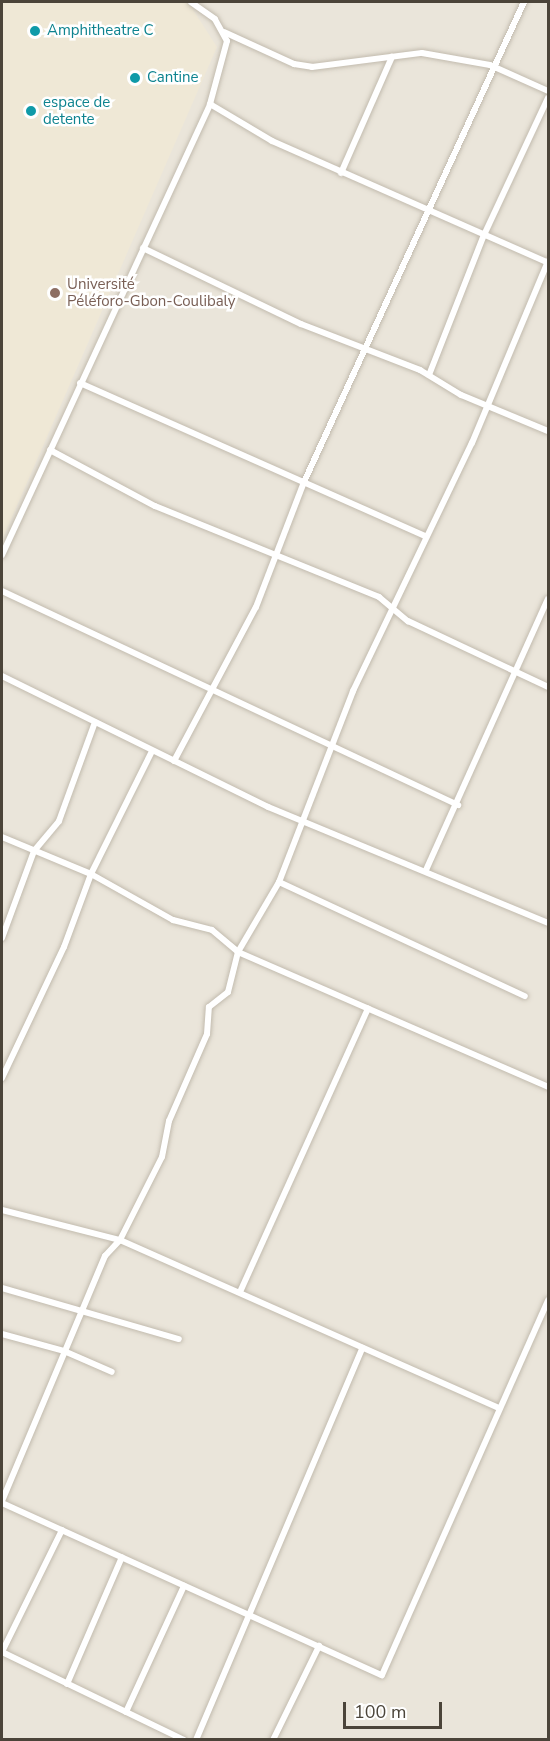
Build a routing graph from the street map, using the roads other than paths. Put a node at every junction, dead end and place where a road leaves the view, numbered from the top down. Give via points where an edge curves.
1 (191, 2) edge
2 (524, 2) edge
3 (224, 32) junction
4 (392, 57) junction
5 (490, 64) junction
6 (549, 91) edge
7 (549, 98) edge
8 (210, 104) junction
9 (341, 172) junction
10 (428, 211) junction
11 (484, 235) junction
12 (143, 248) junction
13 (548, 262) edge
14 (364, 348) junction
15 (429, 375) junction
16 (80, 383) junction
17 (486, 404) junction
18 (549, 431) edge
19 (50, 450) junction
20 (304, 482) junction
21 (426, 536) junction
22 (2, 555) edge
23 (272, 556) junction
24 (2, 591) edge
25 (549, 599) edge
26 (394, 608) junction
27 (517, 672) junction
28 (2, 676) edge
29 (549, 687) edge
30 (212, 690) junction
31 (95, 722) junction
32 (330, 742) junction
33 (152, 750) junction
34 (174, 761) junction
35 (458, 805) junction
36 (304, 819) junction
37 (2, 837) edge
38 (34, 851) junction
39 (426, 870) junction
40 (91, 874) junction
41 (279, 882) junction
42 (549, 923) edge
43 (2, 938) edge
44 (238, 952) junction
45 (525, 996) dead end
46 (368, 1009) junction
47 (2, 1078) edge
48 (549, 1087) edge
49 (2, 1210) edge
50 (120, 1240) junction
51 (2, 1288) edge
52 (240, 1292) junction
53 (549, 1300) edge
54 (80, 1311) junction
55 (2, 1334) edge
56 (178, 1339) dead end
57 (362, 1348) junction
58 (64, 1351) junction
59 (112, 1372) dead end
60 (500, 1408) junction
61 (2, 1502) edge
62 (62, 1530) junction
63 (122, 1557) junction
64 (184, 1586) junction
65 (248, 1614) junction
66 (319, 1646) junction
67 (67, 1684) junction
68 (126, 1712) junction
69 (184, 1740) edge
70 (196, 1740) edge
71 (273, 1740) edge

1 - 3 street
2 - 5 street
3 - 4 street via 282,61 312,67
3 - 8 street via 227,40
4 - 5 street via 422,53
4 - 9 street
5 - 6 street
5 - 10 street
7 - 11 street
8 - 9 street
8 - 12 street
9 - 10 street
10 - 11 street
10 - 14 street
11 - 13 street
11 - 15 street
12 - 14 street
12 - 16 street
13 - 17 street
14 - 15 street
14 - 20 street
15 - 17 street
16 - 19 street
16 - 20 street
17 - 18 street
17 - 21 street
19 - 22 street
19 - 23 street via 155,506
20 - 21 street
20 - 23 street
21 - 26 street
23 - 26 street
23 - 30 street via 256,607
24 - 30 street
25 - 27 street
26 - 27 street via 408,621
26 - 32 street
27 - 29 street
27 - 35 street
28 - 31 street
30 - 32 street
30 - 34 street
31 - 33 street
31 - 38 street via 59,821
32 - 35 street
32 - 36 street
33 - 34 street
33 - 40 street
34 - 36 street
35 - 39 street
36 - 39 street via 338,838
36 - 41 street
37 - 38 street
38 - 40 street
38 - 43 street
39 - 42 street
40 - 44 street via 173,920 212,930
40 - 47 street via 64,947
41 - 44 street
41 - 45 street
44 - 46 street
44 - 50 street via 228,992 209,1007 207,1034 169,1121 162,1157
46 - 48 street
46 - 52 street
49 - 50 street
50 - 52 street
50 - 54 street via 105,1256
51 - 54 street
52 - 57 street
53 - 60 street
54 - 56 street
54 - 58 street
55 - 58 street
57 - 60 street
57 - 65 street
58 - 59 street
58 - 61 street
60 - 66 street via 382,1675
61 - 62 street
62 - 63 street
62 - 67 street via 2,1652
63 - 64 street
63 - 67 street
64 - 65 street
64 - 68 street
65 - 66 street
65 - 70 street
66 - 71 street
67 - 68 street
68 - 69 street

